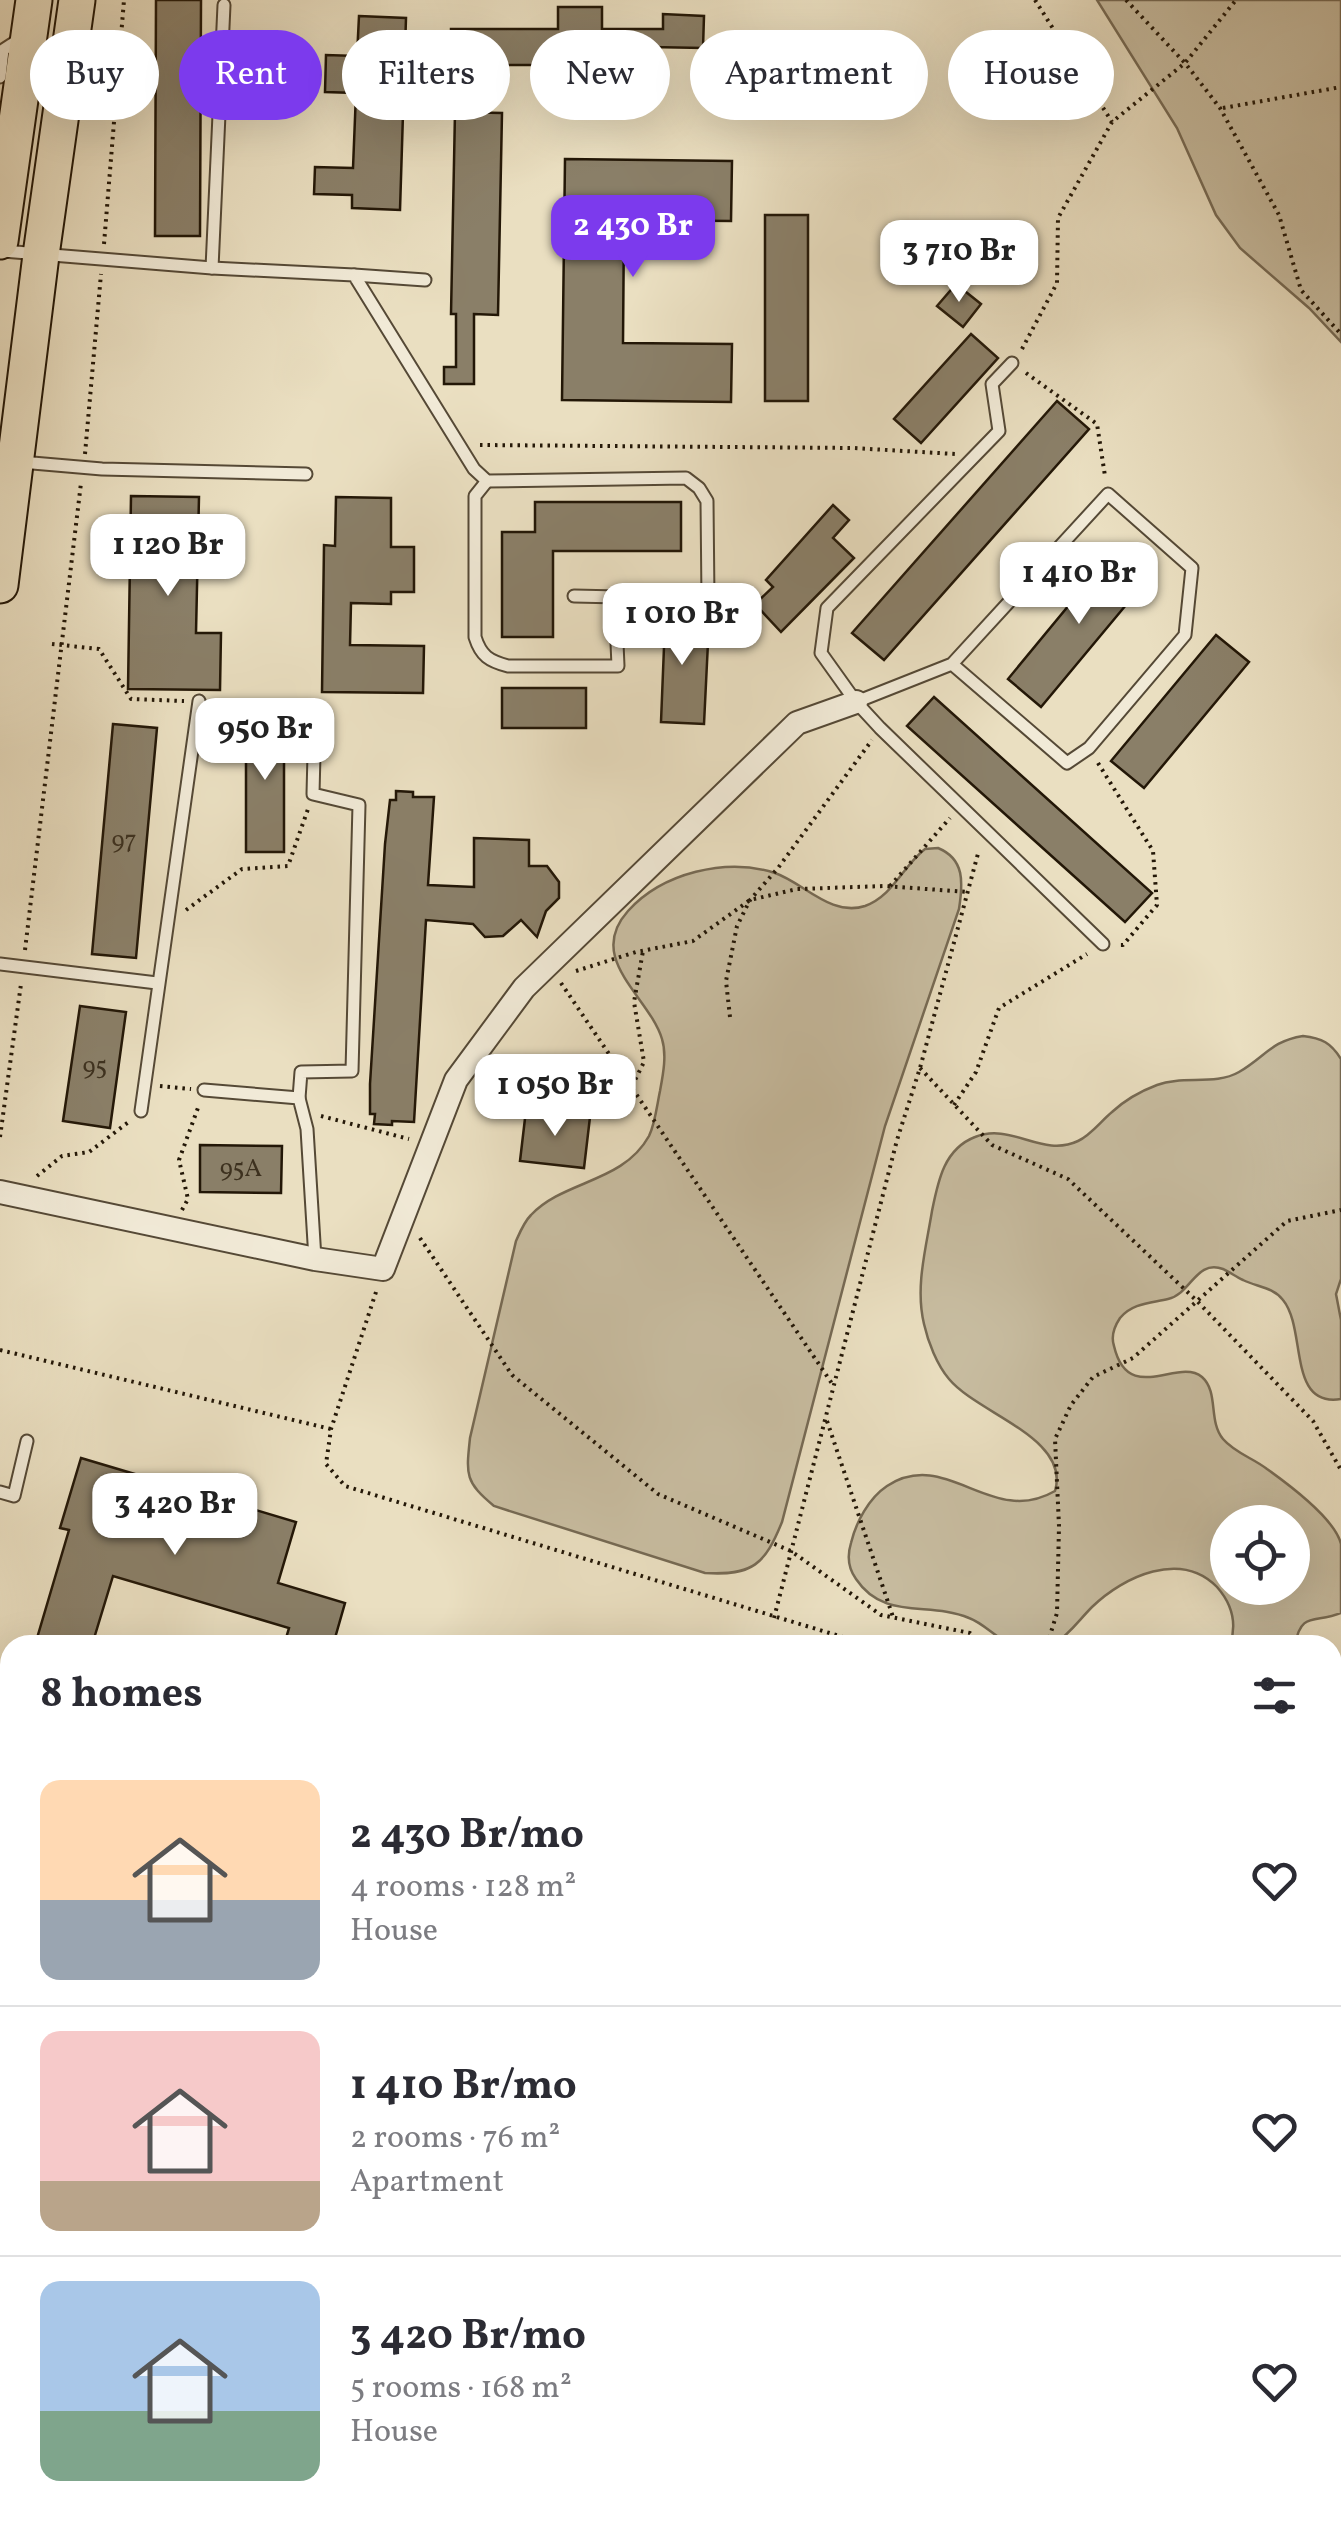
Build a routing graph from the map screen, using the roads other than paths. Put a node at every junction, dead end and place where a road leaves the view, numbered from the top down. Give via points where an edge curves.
1 (77, 0) edge
2 (224, 6) dead end
3 (32, 16) edge
4 (0, 77) edge
5 (0, 241) edge
6 (0, 251) edge
7 (41, 255) junction
8 (212, 268) junction
9 (354, 275) junction
10 (425, 280) dead end
11 (1012, 363) road end
12 (16, 462) junction
13 (306, 474) dead end
14 (488, 481) junction
15 (0, 585) edge
16 (574, 596) dead end
17 (615, 597) junction
18 (952, 664) junction
19 (199, 701) dead end
20 (856, 702) junction
21 (314, 754) dead end
22 (1103, 944) dead end
23 (0, 964) edge
24 (158, 983) junction
25 (204, 1090) road end
26 (300, 1105) junction
27 (141, 1111) road end
28 (7, 1194) edge
29 (315, 1259) junction
30 (27, 1441) dead end
31 (0, 1492) edge

1 - 7 main road
2 - 8 lane
3 - 4 lane via 3,50
3 - 5 main road
6 - 7 lane
7 - 8 lane
7 - 12 main road
8 - 9 lane
9 - 10 lane
9 - 14 lane via 474,469
11 - 20 lane via 992,384 999,431 826,608 821,653
12 - 13 lane
12 - 15 main road
14 - 17 lane via 475,496 475,636 491,662 618,666
14 - 17 lane via 686,478 699,488 707,501 708,599
16 - 17 lane
18 - 18 lane via 1067,763 1089,748 1185,636 1192,568 1108,494
18 - 20 lane
19 - 24 lane
20 - 22 lane
20 - 29 street via 796,724 552,970 456,1080 384,1269
21 - 26 lane via 313,794 359,805 352,1071 301,1072
23 - 24 lane
24 - 27 lane
25 - 26 lane
26 - 29 lane
28 - 29 street
30 - 31 lane via 14,1496

